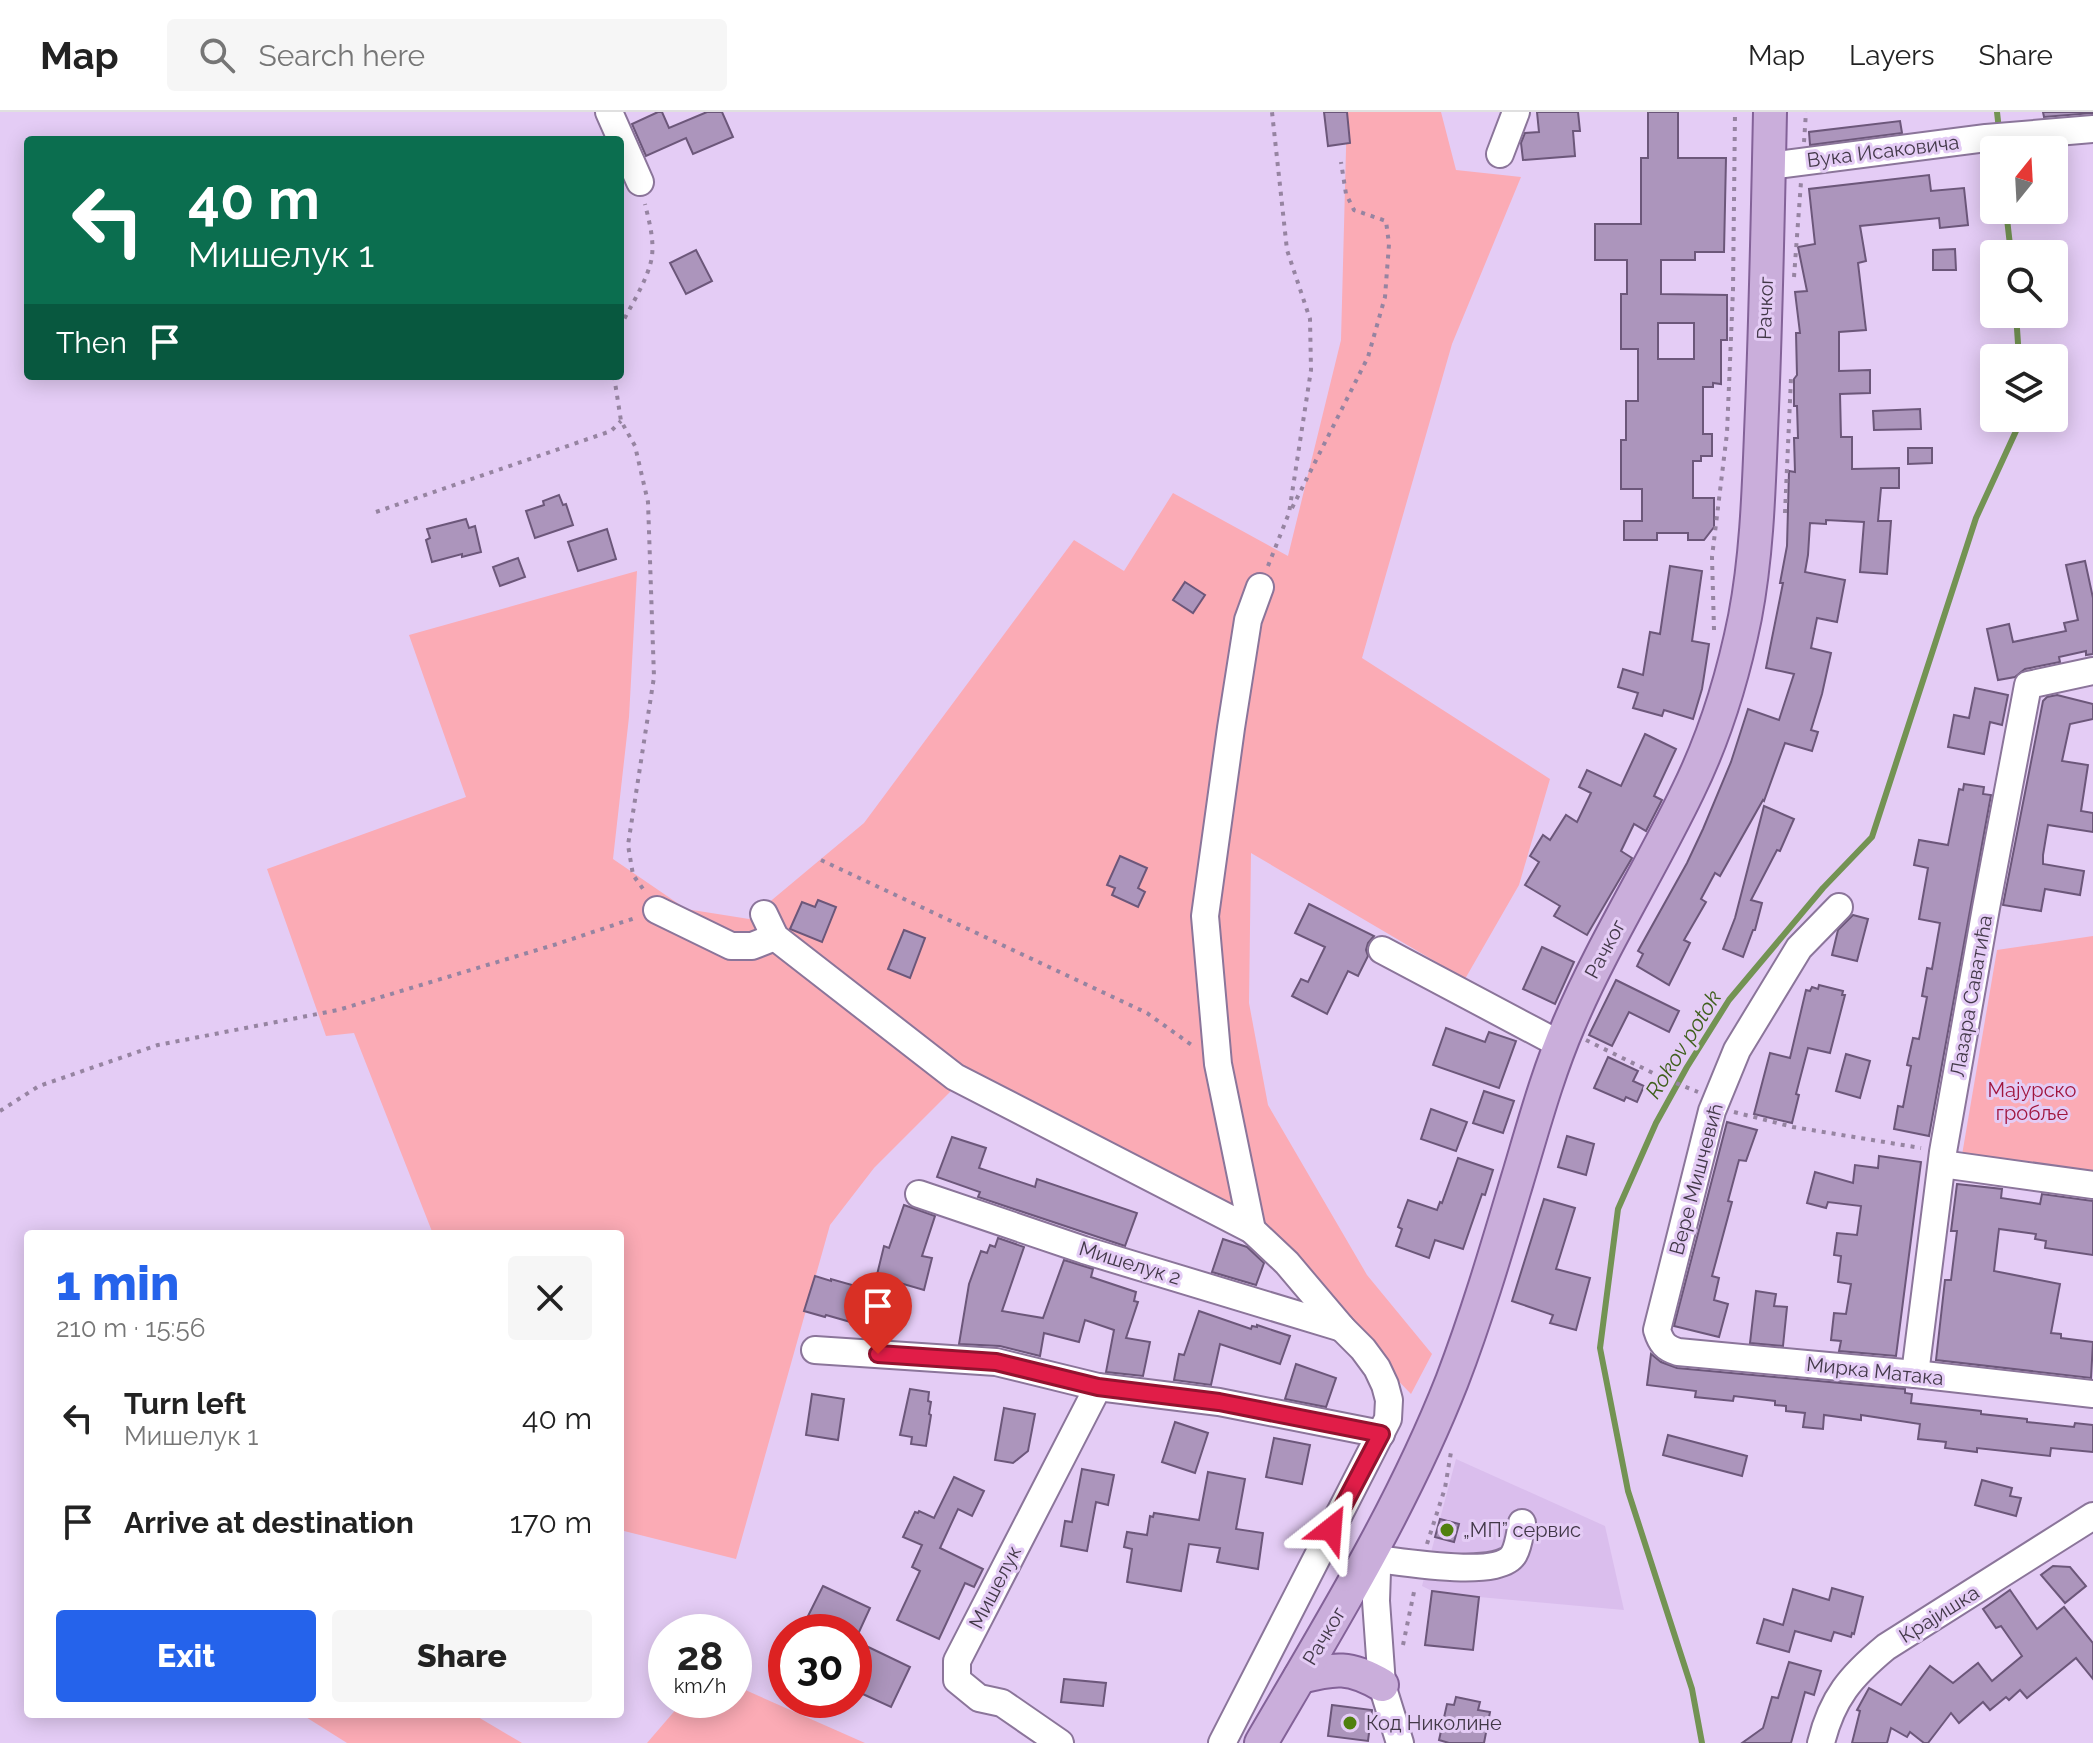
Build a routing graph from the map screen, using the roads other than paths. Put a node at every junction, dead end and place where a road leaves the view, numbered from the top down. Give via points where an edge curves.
1 (609, 112) edge
2 (1516, 112) edge
3 (1770, 112) edge
4 (2093, 129) edge
5 (620, 136) edge
6 (624, 146) edge
7 (1500, 154) dead end
8 (1769, 166) junction
9 (640, 182) road end
10 (1260, 587) road end
11 (2093, 671) edge
12 (1839, 907) dead end
13 (657, 910) road end
14 (1382, 950) dead end
15 (1564, 1038) junction
16 (1942, 1158) junction
17 (2093, 1185) edge
18 (919, 1194) dead end
19 (1252, 1230) junction
20 (1342, 1328) junction
21 (1660, 1342) joint
22 (815, 1350) dead end
23 (1915, 1374) junction
24 (1098, 1387) junction
25 (2093, 1394) edge
26 (1381, 1434) junction
27 (2093, 1516) edge
28 (1522, 1523) dead end
29 (1378, 1548) junction
30 (1300, 1677) junction
31 (1382, 1685) junction
32 (1060, 1743) edge
33 (1222, 1743) edge
34 (1261, 1743) edge
35 (1400, 1743) edge
36 (1821, 1743) edge

1 - 5 street
2 - 7 street
3 - 8 main road, Рачког
4 - 8 street, Вука Исаковича
6 - 9 street
8 - 15 main road, Рачког via 1755,540 1737,655 1690,788 1603,951
10 - 19 street via 1248,620 1205,916 1218,1064
11 - 16 street, Лазара Саватића via 2028,685
12 - 21 street, Вере Мишчевић via 1799,948 1737,1050 1716,1103 1657,1330
13 - 19 street via 731,946 752,946 769,925 955,1077
14 - 15 street
15 - 29 main road, Рачког via 1454,1376
16 - 17 street
16 - 23 street, Лазара Саватића
18 - 20 street, Мишелук 2
19 - 20 street
20 - 26 street via 1363,1349 1385,1385 1388,1419
21 - 23 street, Мирка Матака via 1678,1352
22 - 24 street via 996,1362
23 - 25 street, Мирка Матака
24 - 26 street via 1219,1402
24 - 32 street, Мишелук via 957,1661 957,1680 979,1698 1002,1703
26 - 33 street
27 - 36 street, Крајишка via 1859,1669 1832,1708
28 - 29 street via 1513,1555 1487,1567 1420,1564
29 - 30 main road, Рачког
29 - 31 street
30 - 31 main road via 1340,1669
30 - 34 main road, Рачког
31 - 35 street

